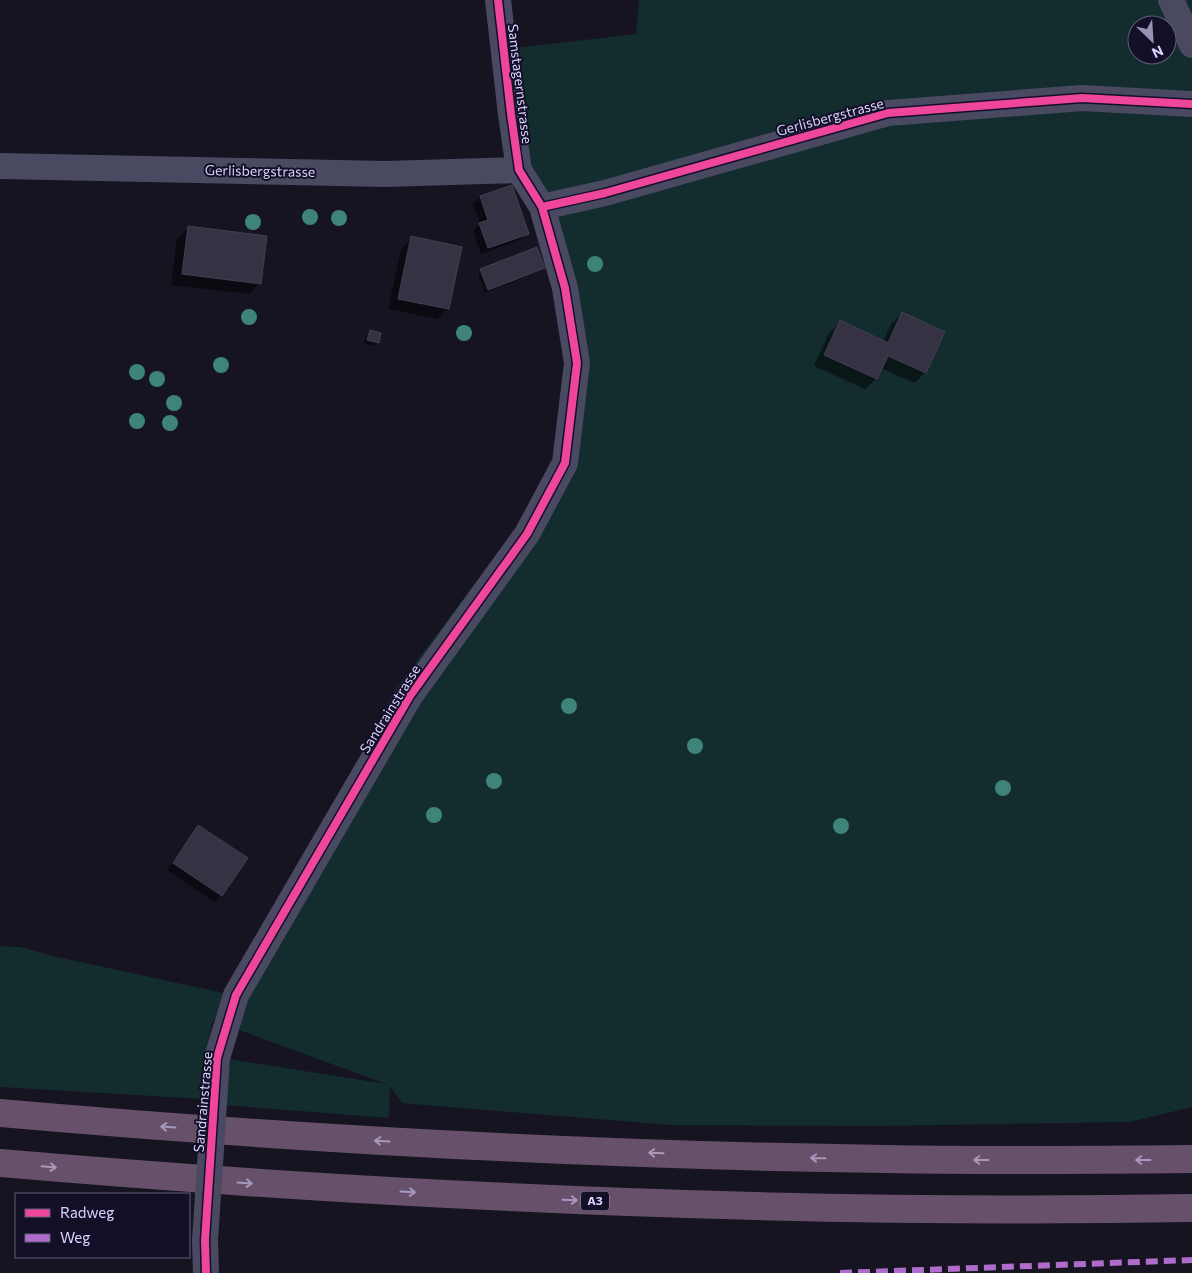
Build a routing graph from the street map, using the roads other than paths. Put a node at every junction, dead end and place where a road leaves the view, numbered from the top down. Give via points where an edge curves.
1 (498, 0) edge
2 (1170, 0) edge
3 (1192, 45) edge
4 (1192, 104) edge
5 (0, 166) edge
6 (519, 170) junction
7 (542, 207) junction
8 (0, 1113) edge
9 (1192, 1159) edge
10 (0, 1163) edge
11 (1192, 1208) edge
12 (206, 1273) edge

1 - 6 street, Samstagernstrasse
2 - 3 street
4 - 7 street, Gerlisbergstrasse via 1082,98 888,113 605,193
5 - 6 street, Gerlisbergstrasse via 385,174
6 - 7 street, Sandrainstrasse
7 - 12 street, Sandrainstrasse, bridge via 565,288 577,363 565,463 527,534 405,704 236,995 217,1058 205,1240
9 -> 8 highway via 889,1160 649,1153 283,1135
10 -> 11 highway, A3 via 295,1186 646,1203 880,1209

